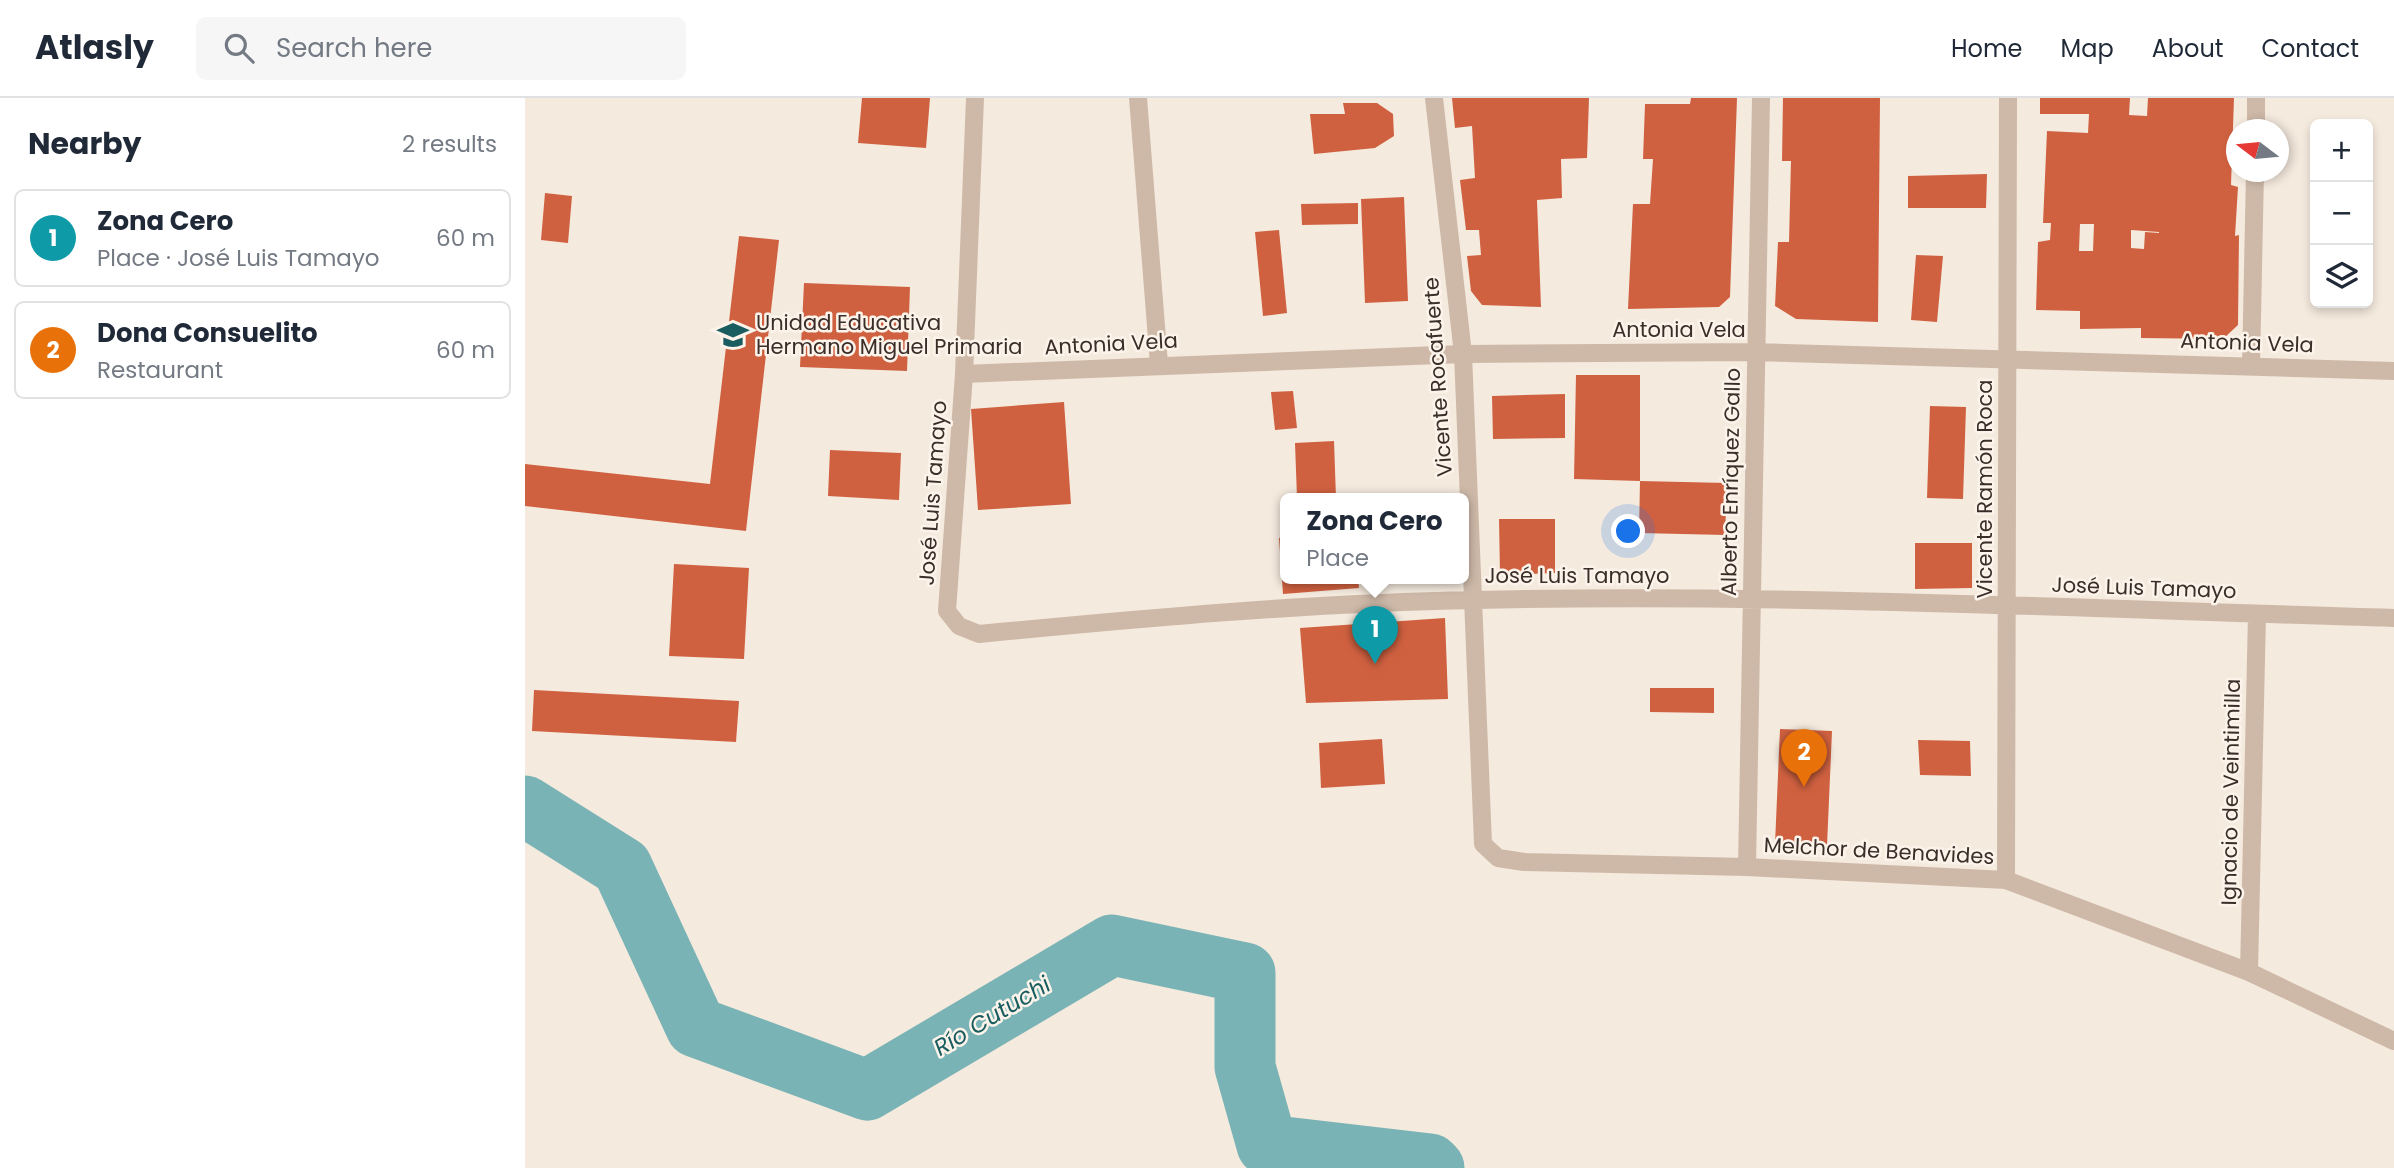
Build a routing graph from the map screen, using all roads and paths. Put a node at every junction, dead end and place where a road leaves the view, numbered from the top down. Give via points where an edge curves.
1 (975, 98) edge
2 (1138, 98) edge
3 (1434, 98) edge
4 (1761, 98) edge
5 (2008, 98) edge
6 (2256, 98) edge
7 (2256, 119) edge
8 (2255, 182) edge
9 (1756, 352) junction
10 (1463, 354) junction
11 (2008, 357) junction
12 (1159, 364) junction
13 (2251, 366) junction
14 (2394, 371) edge
15 (964, 374) junction
16 (1751, 598) junction
17 (1474, 600) junction
18 (2007, 606) junction
19 (2257, 614) junction
20 (2394, 618) edge
21 (1498, 858) joint
22 (1747, 867) junction
23 (2006, 880) junction
24 (2249, 972) junction
25 (2394, 1041) edge

1 - 15 street, José Luis Tamayo
2 - 12 street
3 - 10 street, Vicente Rocafuerte
4 - 9 street, Alberto Enríquez Gallo
5 - 11 street, Vicente Ramón Roca
6 - 7 street
8 - 13 street
9 - 10 street, Antonia Vela
9 - 11 street, Antonia Vela
9 - 16 street, Alberto Enríquez Gallo
10 - 12 street, Antonia Vela
10 - 17 street, Vicente Rocafuerte
11 - 13 street, Antonia Vela
11 - 18 street, Vicente Ramón Roca
12 - 15 street, Antonia Vela
13 - 14 street, Antonia Vela
15 - 17 street, José Luis Tamayo via 947,611 959,626 979,634 1207,613
16 - 17 street, José Luis Tamayo
16 - 18 street, José Luis Tamayo
16 - 22 street, Alberto Enríquez Gallo
17 - 21 street, Vicente Rocafuerte via 1483,844
18 - 19 street, José Luis Tamayo
18 - 23 street, Vicente Ramón Roca
19 - 20 street, José Luis Tamayo
19 - 24 street, Ignacio de Veintimilla
21 - 22 street, Melchor de Benavides
22 - 23 street, Melchor de Benavides
23 - 24 street, Melchor de Benavides
24 - 25 street, Melchor de Benavides

